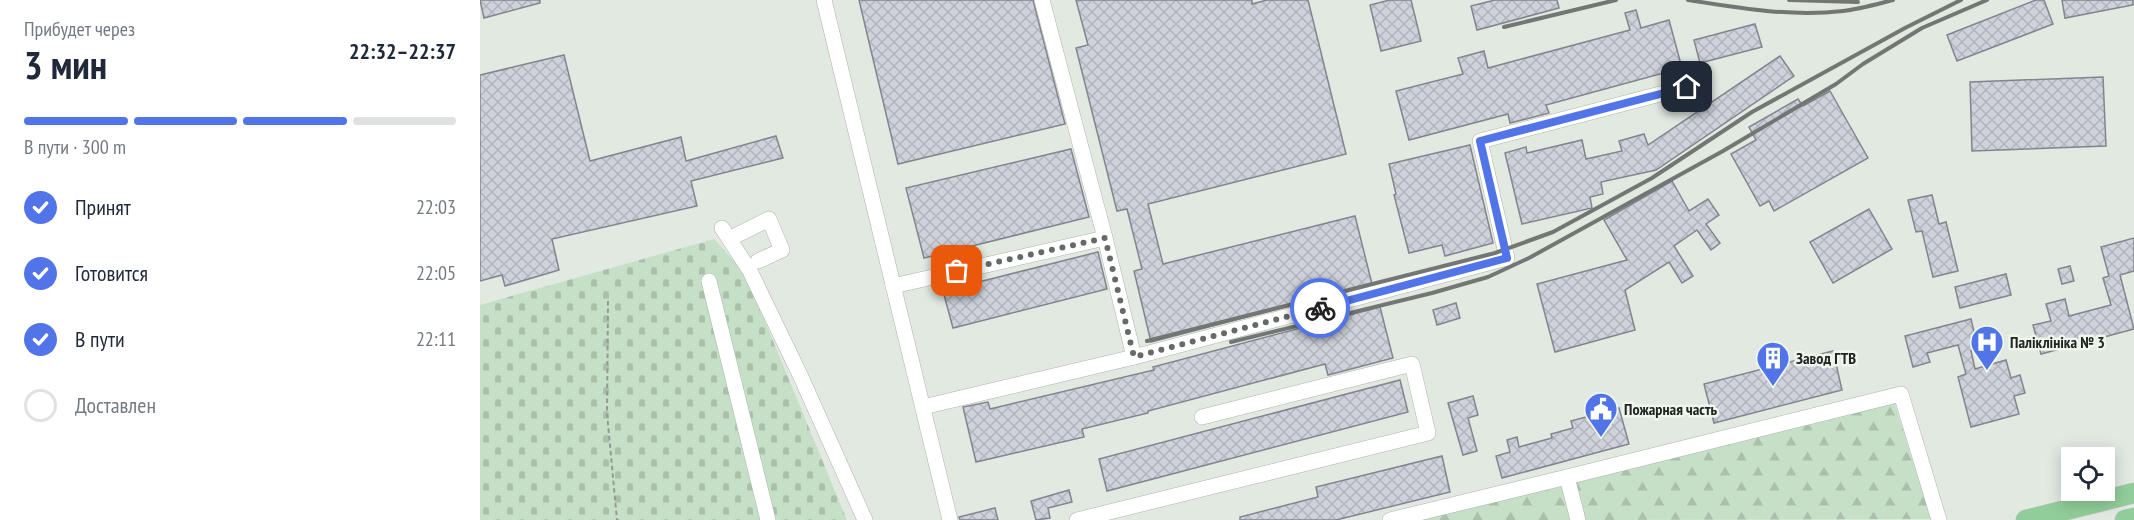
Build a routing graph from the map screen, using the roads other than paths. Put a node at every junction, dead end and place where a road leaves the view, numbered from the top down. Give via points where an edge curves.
1 (824, 0) edge
2 (1042, 0) edge
3 (1687, 87) dead end
4 (1105, 238) junction
5 (758, 261) dead end
6 (709, 280) dead end
7 (893, 286) junction
8 (1134, 357) junction
9 (923, 407) junction
10 (1202, 417) dead end
11 (1567, 477) junction
12 (2134, 493) edge
13 (2134, 518) edge
14 (768, 520) edge
15 (866, 520) edge
16 (950, 520) edge
17 (1077, 520) edge
18 (1389, 520) edge
19 (1578, 520) edge
20 (1940, 520) edge
21 (2026, 520) edge
22 (2125, 520) edge

1 - 7 lane
2 - 4 lane
3 - 8 lane via 1480,141 1507,258
4 - 7 lane
4 - 8 lane
5 - 15 lane via 782,250 769,219 726,233 755,281
6 - 14 lane
7 - 9 lane
8 - 9 lane
9 - 16 lane
10 - 17 lane via 1412,364 1428,433
11 - 18 lane
11 - 19 lane
11 - 20 lane via 1901,394
12 - 21 main road
13 - 22 main road

